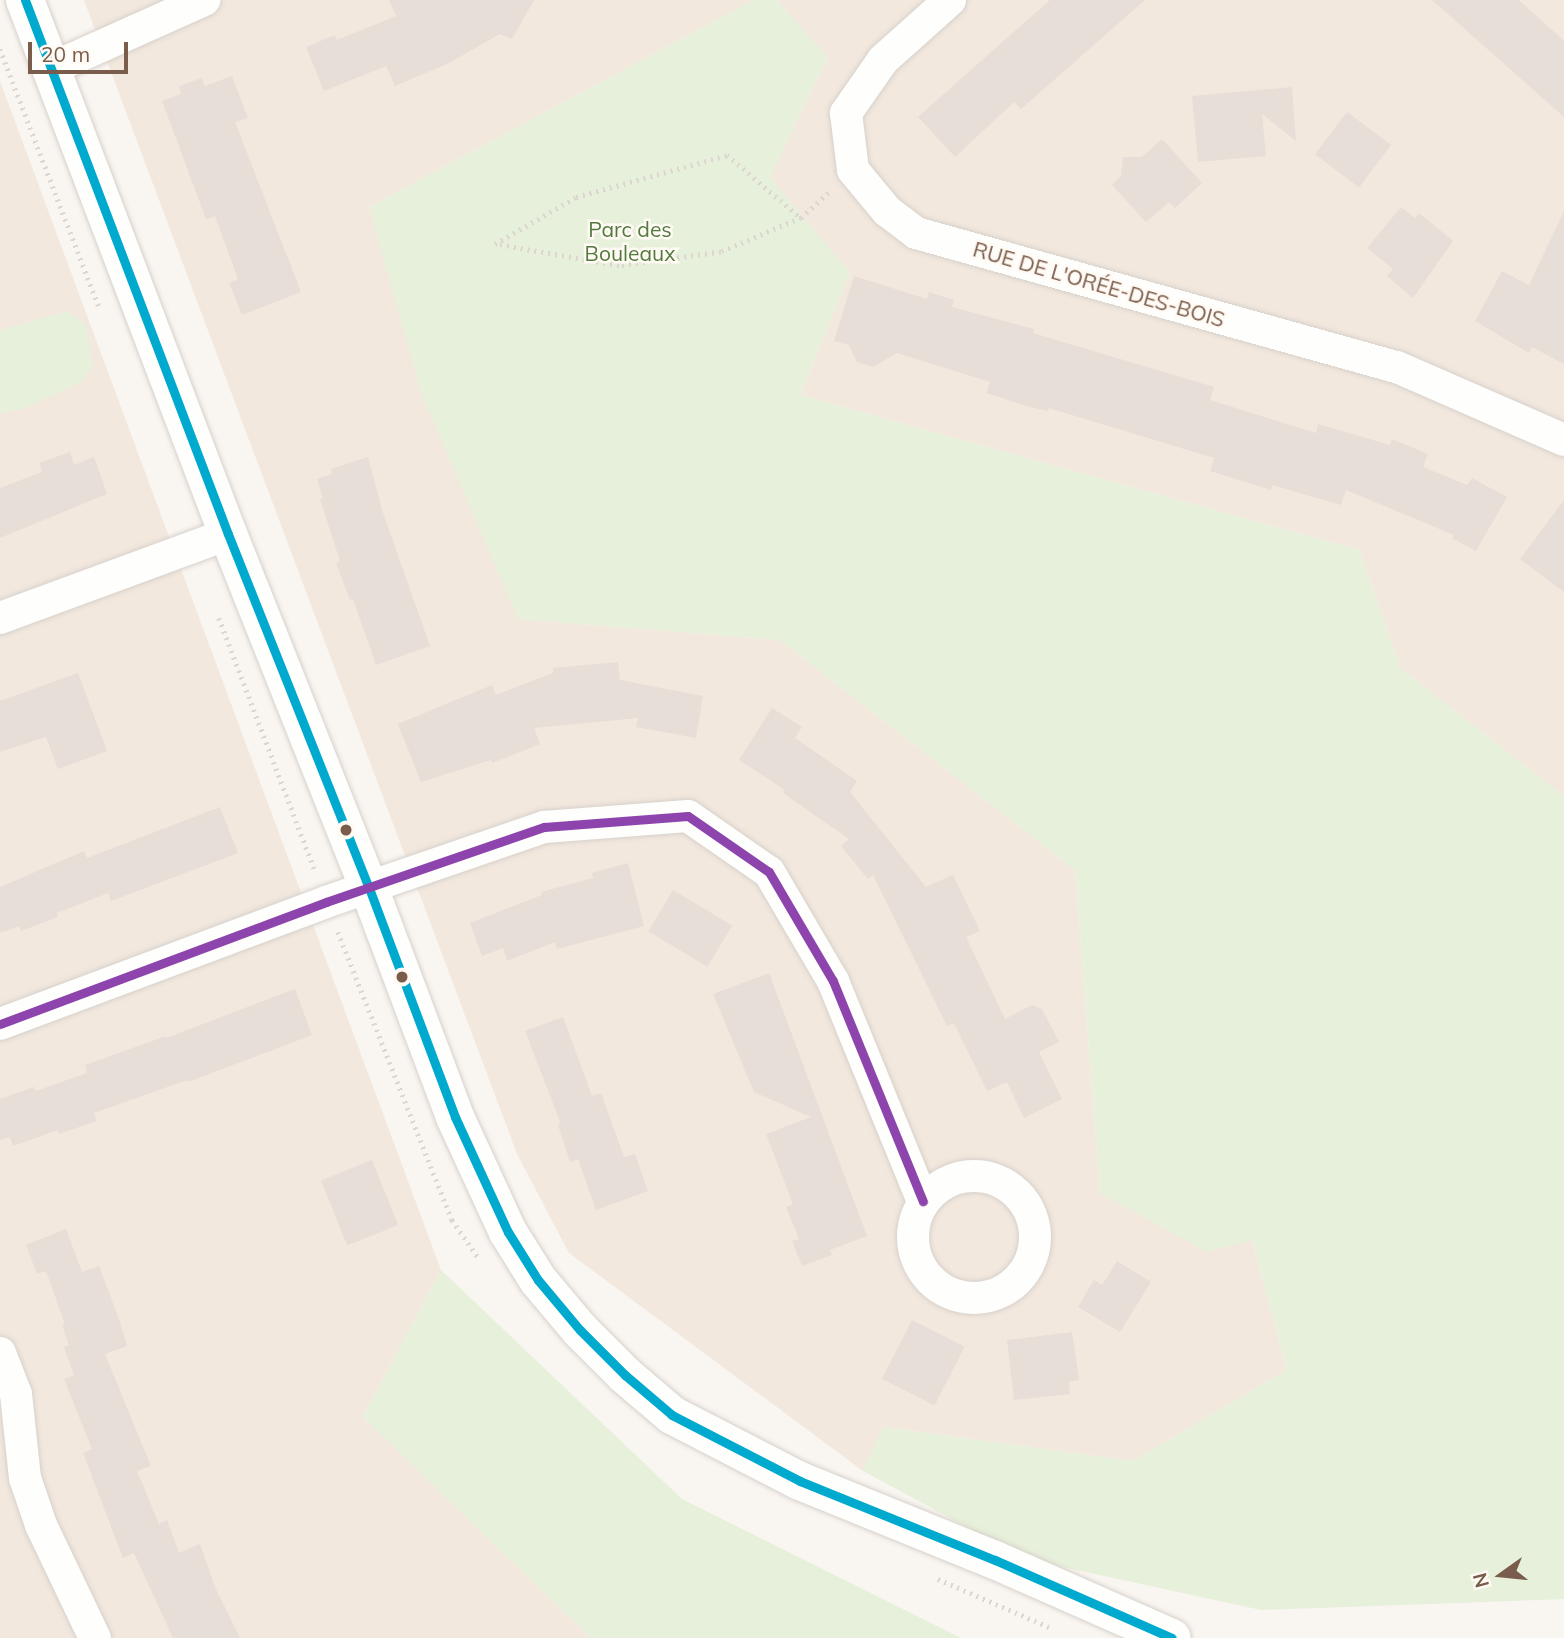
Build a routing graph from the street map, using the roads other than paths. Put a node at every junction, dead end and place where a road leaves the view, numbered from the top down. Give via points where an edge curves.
1 (25, 0) edge
2 (204, 0) edge
3 (950, 0) edge
4 (52, 68) junction
5 (1564, 440) edge
6 (228, 534) junction
7 (0, 618) edge
8 (369, 888) junction
9 (0, 1024) edge
10 (923, 1201) dead end
11 (0, 1353) edge
12 (94, 1638) edge
13 (1171, 1638) edge

1 - 4 street
2 - 4 street
3 - 5 street, RUE DE L'ORÉE-DES-BOIS via 883,60 846,113 853,170 887,211 916,233 1397,367
4 - 6 street
6 - 7 street
6 - 8 street
8 - 9 street
8 - 10 street via 544,827 688,816 769,872 832,981
8 - 13 street via 455,1117 508,1232 538,1280 625,1376 672,1415 789,1476
11 - 12 street via 16,1394 25,1478 41,1525

